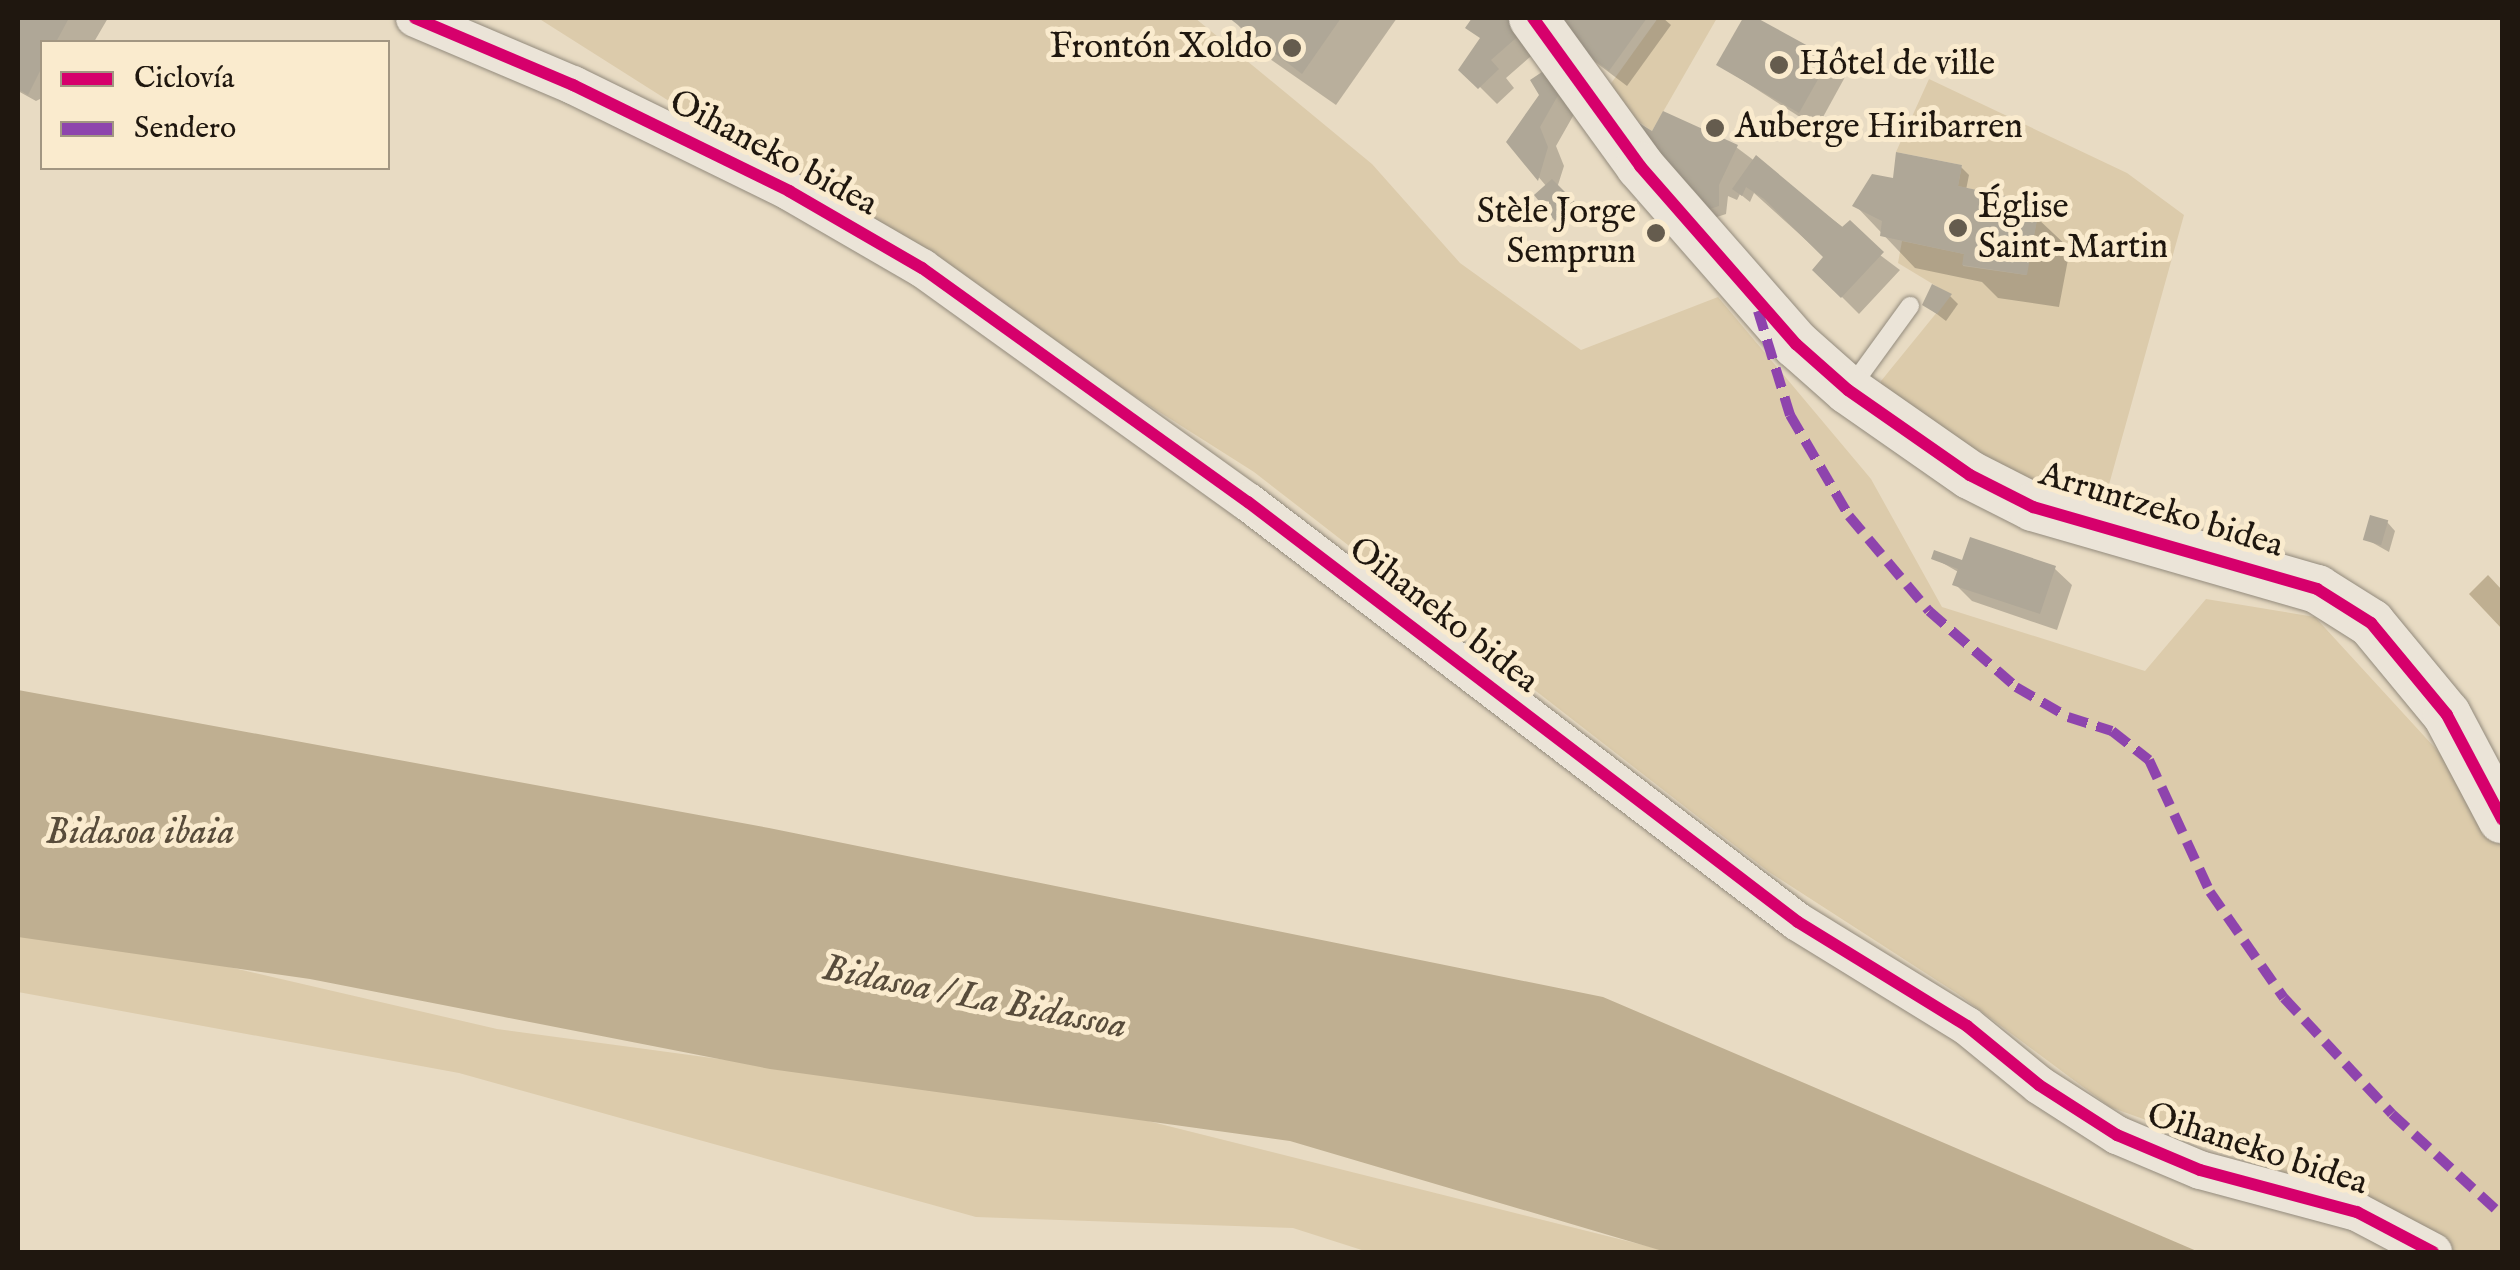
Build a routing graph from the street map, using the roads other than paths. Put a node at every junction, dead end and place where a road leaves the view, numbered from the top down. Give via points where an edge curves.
1 (414, 18) edge
2 (1534, 18) edge
3 (1910, 306) dead end
4 (1848, 390) junction
5 (2502, 818) edge
6 (2433, 1252) edge

1 - 6 street, Oihaneko bidea via 573,85 789,192 922,268 1248,502 1782,910 1967,1026 2039,1085 2117,1134 2200,1170 2357,1212
2 - 4 street, Arruntzeko bidea via 1597,114 1652,180 1796,344
3 - 4 lane
4 - 5 street, Arruntzeko bidea via 1970,475 2033,507 2316,589 2372,623 2447,715

